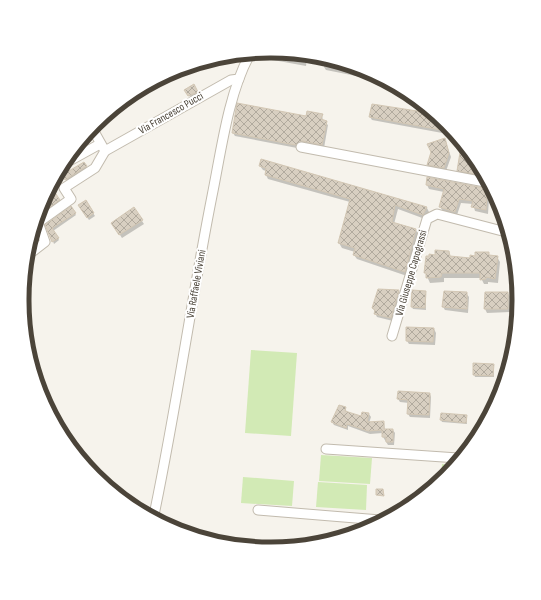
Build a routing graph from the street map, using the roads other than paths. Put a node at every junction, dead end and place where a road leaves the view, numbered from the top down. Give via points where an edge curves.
1 (247, 60) edge
2 (239, 79) junction
3 (95, 134) edge
4 (103, 147) junction
5 (300, 147) dead end
6 (75, 158) edge
7 (481, 181) edge
8 (43, 219) edge
9 (40, 228) edge
10 (502, 231) edge
11 (35, 250) edge
12 (392, 336) dead end
13 (326, 450) dead end
14 (453, 458) edge
15 (258, 510) dead end
16 (155, 512) edge
17 (372, 519) edge

1 - 2 street, Via Raffaele Viviani
2 - 4 street, Via Francesco Pucci via 231,80
2 - 16 street, Via Raffaele Viviani via 226,128 203,245
3 - 4 street
4 - 6 street, Via Francesco Pucci
4 - 8 street, Via Francesco Pucci via 95,168 64,188 71,199
5 - 7 street
9 - 11 street, Via Francesco Pucci via 45,242
10 - 12 street, Via Giuseppe Capograssi via 437,214 427,219
13 - 14 street
15 - 17 street

